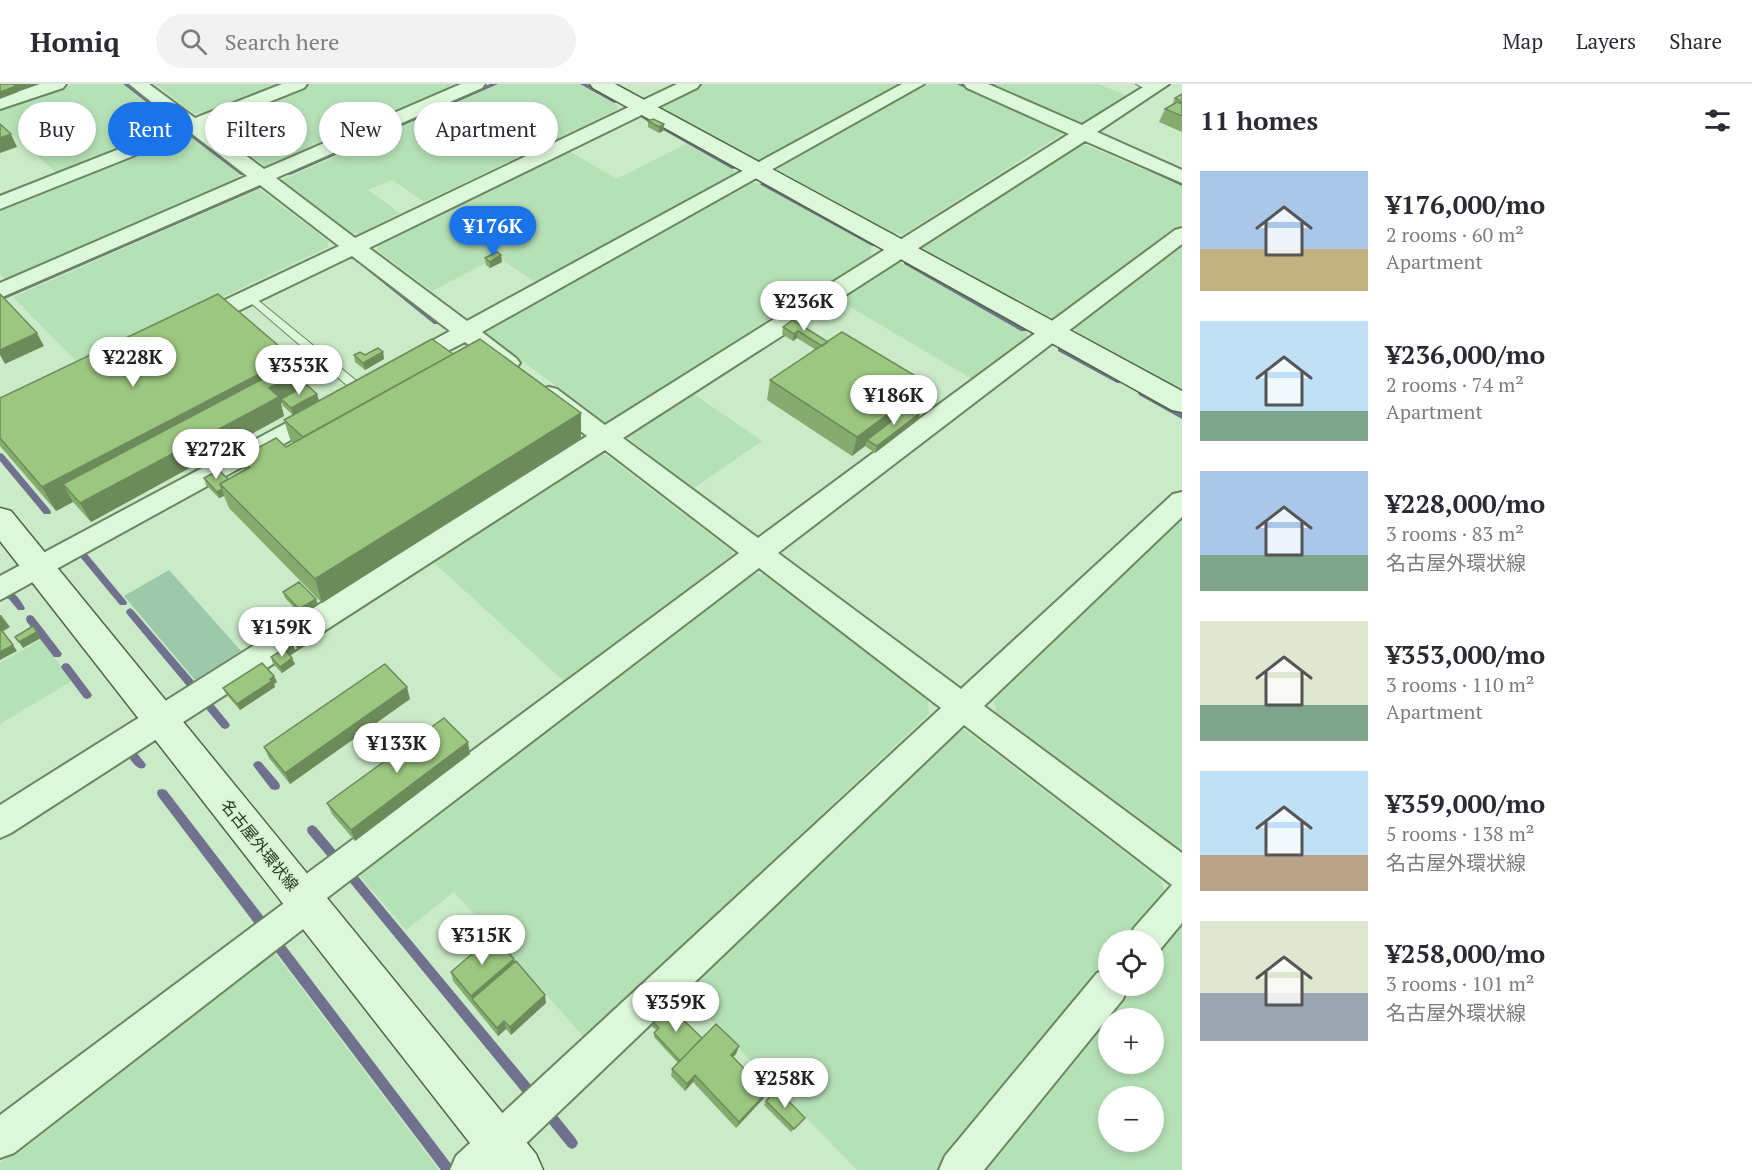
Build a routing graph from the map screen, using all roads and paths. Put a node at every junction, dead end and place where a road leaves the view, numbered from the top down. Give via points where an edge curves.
1 (57, 84) edge
2 (138, 84) edge
3 (298, 84) edge
4 (476, 84) edge
5 (600, 84) edge
6 (691, 84) edge
7 (915, 84) edge
8 (974, 84) edge
9 (1151, 86) edge
10 (0, 105) edge
11 (642, 107) junction
12 (194, 126) junction
13 (1083, 133) junction
14 (758, 171) junction
15 (261, 176) junction
16 (1182, 177) edge
17 (0, 203) edge
18 (1182, 234) edge
19 (353, 246) junction
20 (901, 249) junction
21 (0, 291) edge
22 (249, 297) junction
23 (466, 332) junction
24 (1052, 332) junction
25 (174, 333) edge
26 (376, 381) junction
27 (1182, 403) edge
28 (605, 437) junction
29 (1182, 501) edge
30 (0, 519) edge
31 (758, 553) junction
32 (40, 567) junction
33 (0, 589) edge
34 (963, 707) junction
35 (160, 721) junction
36 (0, 823) edge
37 (1182, 873) edge
38 (1182, 897) edge
39 (305, 901) junction
40 (1154, 930) edge
41 (1102, 996) edge
42 (0, 1139) edge
43 (509, 1157) edge
44 (470, 1170) edge
45 (959, 1170) edge

1 - 10 street
2 - 12 street
3 - 12 street
4 - 15 street
5 - 11 street
6 - 11 street
7 - 14 street
8 - 13 street
9 - 13 street
11 - 14 street
11 - 19 street
12 - 15 street
12 - 17 street
13 - 16 street
13 - 20 street
14 - 20 street
14 - 23 street
15 - 19 street
15 - 21 street
18 - 24 street
19 - 22 street
19 - 23 street
20 - 24 street
20 - 28 street
22 - 25 street
22 - 26 lane
23 - 26 street
23 - 28 street
24 - 27 street
24 - 31 street
26 - 32 street
28 - 31 street
28 - 35 street
29 - 34 street
30 - 32 street, 名古屋外環状線
31 - 34 street
31 - 39 street
32 - 33 street
32 - 35 street, 名古屋外環状線
34 - 37 street
34 - 43 street
35 - 36 street
35 - 39 street, 名古屋外環状線
38 - 40 street
39 - 42 street
39 - 43 street, 名古屋外環状線
41 - 45 street
43 - 44 street

